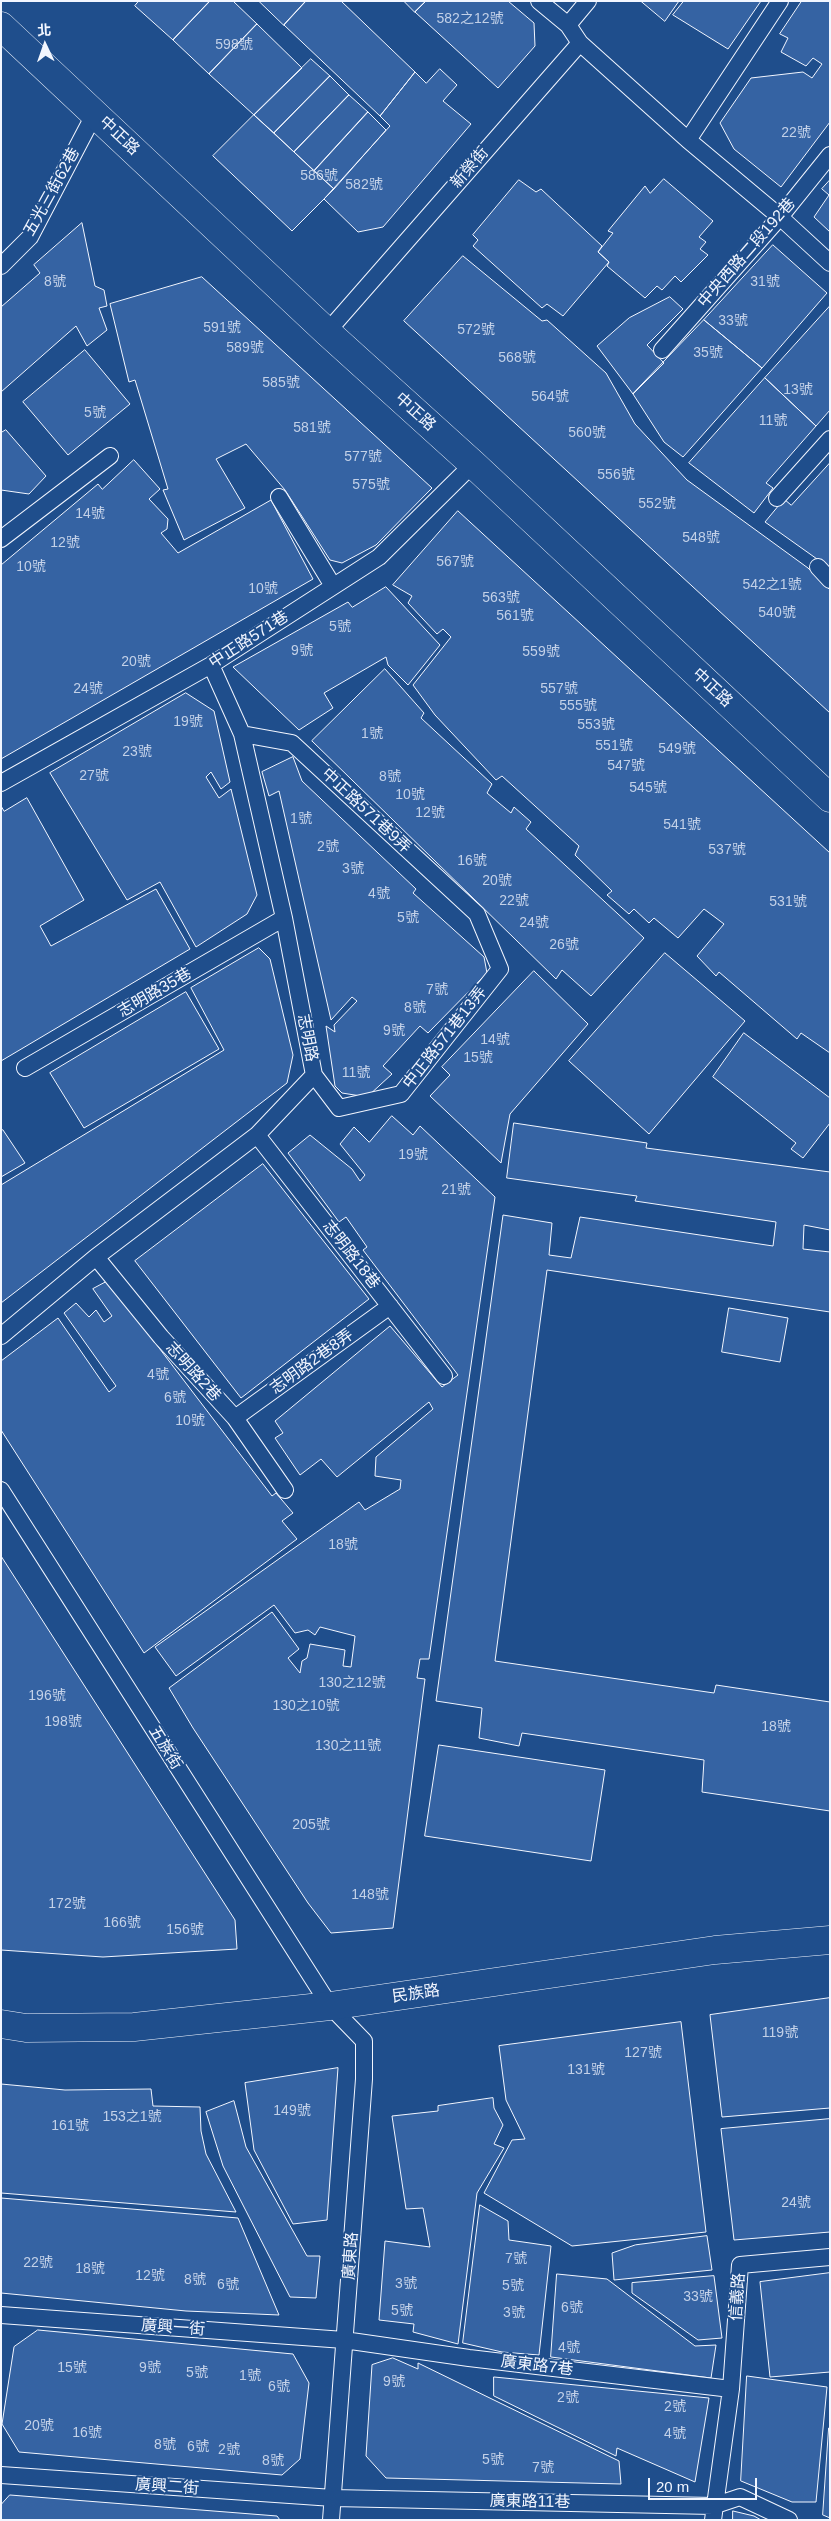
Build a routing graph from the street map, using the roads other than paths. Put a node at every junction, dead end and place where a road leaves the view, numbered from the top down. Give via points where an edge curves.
1 (539, 1) edge
2 (588, 1) edge
3 (780, 1) edge
4 (568, 25) junction
5 (1, 26) edge
6 (580, 43) junction
7 (95, 113) junction
8 (688, 140) junction
9 (830, 155) edge
10 (780, 217) junction
11 (830, 263) edge
12 (1, 266) edge
13 (327, 332) junction
14 (662, 350) dead end
15 (830, 439) edge
16 (110, 456) dead end
17 (473, 464) junction
18 (279, 497) dead end
19 (777, 498) dead end
20 (2, 538) edge
21 (818, 567) dead end
22 (830, 580) edge
23 (333, 586) junction
24 (211, 665) junction
25 (242, 734) junction
26 (1, 783) edge
27 (829, 796) edge
28 (477, 914) joint
29 (284, 918) junction
30 (25, 1068) dead end
31 (314, 1075) junction
32 (257, 1135) junction
33 (96, 1257) junction
34 (390, 1306) junction
35 (1, 1336) edge
36 (444, 1376) dead end
37 (235, 1418) junction
38 (1, 1490) edge
39 (285, 1490) dead end
40 (830, 1940) edge
41 (330, 2006) junction
42 (1, 2024) edge
43 (830, 2257) edge
44 (1, 2315) edge
45 (344, 2340) junction
46 (731, 2389) junction
47 (1, 2475) edge
48 (333, 2498) junction
49 (713, 2513) edge
50 (331, 2520) edge
51 (789, 2520) edge

1 - 4 lane
2 - 4 lane
3 - 8 lane
4 - 6 lane
5 - 7 street, 中正路
6 - 8 lane
6 - 13 lane, 新榮街
7 - 12 lane, 五光三街62巷 via 30,237
7 - 13 street, 中正路
8 - 10 lane
9 - 10 lane, 中央西路二段192巷
10 - 11 lane
10 - 14 lane, 中央西路二段192巷
13 - 17 street, 中正路
15 - 19 lane
16 - 20 lane
17 - 23 lane, 中正路571巷 via 378,557
17 - 27 street, 中正路
18 - 23 lane
21 - 22 lane
23 - 24 lane, 中正路571巷
24 - 25 lane, 志明路
24 - 26 lane, 中正路571巷
25 - 28 lane, 中正路571巷9弄 via 292,742
25 - 29 lane, 志明路
28 - 31 lane, 中正路571巷13弄 via 500,968 401,1094 339,1108
29 - 30 lane, 志明路35巷
29 - 31 lane, 志明路
31 - 32 lane, 志明路
32 - 33 lane, 志明路
32 - 34 lane, 志明路18巷
33 - 35 lane, 志明路
33 - 37 lane, 志明路2巷
34 - 36 lane, 志明路18巷
34 - 37 lane, 志明路2巷8弄
37 - 39 lane, 志明路2巷
38 - 41 lane, 五族街
40 - 41 street, 民族路 via 715,1950
41 - 42 street, 民族路 via 134,2027 26,2028
41 - 45 lane, 廣東路 via 364,2041 364,2079
43 - 46 lane, 信義路 via 740,2265
44 - 45 lane, 廣興一街
45 - 46 lane, 廣東路7巷
45 - 48 lane, 廣東路
46 - 49 lane
47 - 48 lane, 廣興二街
48 - 49 lane, 廣東路11巷
48 - 50 lane, 廣東路
49 - 51 lane, 廣東路11巷 via 740,2497

